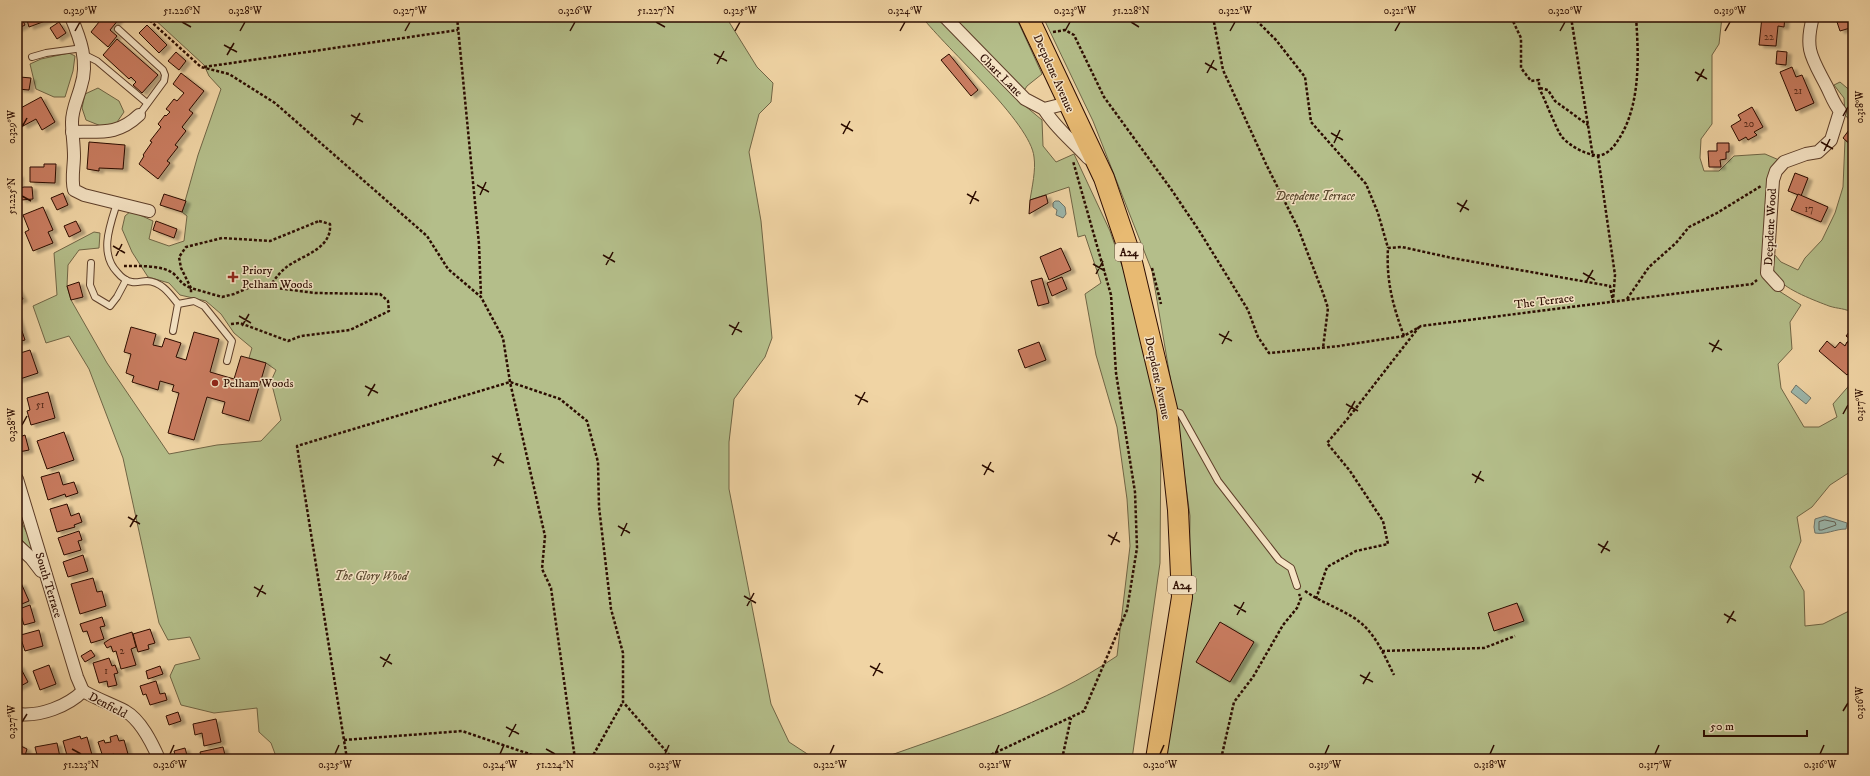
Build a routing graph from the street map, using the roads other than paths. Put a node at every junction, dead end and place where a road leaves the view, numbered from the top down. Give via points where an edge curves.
1 (71, 17) edge
2 (945, 17) edge
3 (1028, 17) edge
4 (1813, 17) edge
5 (118, 29) dead end
6 (83, 51) junction
7 (32, 57) dead end
8 (147, 103) junction
9 (1068, 103) junction
10 (1044, 109) junction
11 (139, 115) joint
12 (72, 132) junction
13 (1104, 178) junction
14 (117, 203) junction
15 (149, 211) dead end
16 (91, 263) dead end
17 (126, 280) junction
18 (1778, 285) dead end
19 (178, 304) junction
20 (174, 331) dead end
21 (227, 361) dead end
22 (1167, 409) junction
23 (17, 479) edge
24 (17, 545) edge
25 (47, 579) junction
26 (1297, 586) road end
27 (83, 691) junction
28 (17, 714) edge
29 (159, 759) edge
30 (1156, 759) edge

1 - 6 street
2 - 10 street, Chart Lane via 1025,99
3 - 9 highway, Deepdene Avenue / A24
4 - 18 street, Deepdene Wood via 1809,31 1810,54 1840,111 1832,140 1818,152 1784,162 1776,171 1773,180 1767,273
5 - 8 lane via 163,70 164,81
6 - 7 lane via 46,53
6 - 8 lane
6 - 12 street via 82,84 76,98
8 - 11 lane
9 - 10 street
9 - 13 highway, Deepdene Avenue / A24
10 - 13 street via 1049,118
11 - 12 street via 129,124 116,130
12 - 14 street via 74,190
13 - 22 highway, Deepdene Avenue / A24 via 1130,254
14 - 15 street
14 - 17 lane via 110,224 107,246 112,266
16 - 17 lane via 90,285 95,297 110,306 118,297
17 - 19 lane via 149,281 165,288
19 - 20 lane
19 - 21 lane via 194,302 204,306 232,341
22 - 26 lane via 1180,413 1218,481 1279,560 1291,568
22 - 30 highway, Deepdene Avenue / A24 via 1178,510 1182,596
23 - 25 street, South Terrace
24 - 25 street
25 - 27 street, South Terrace
27 - 28 street via 74,700 46,711
27 - 29 street, Denfield via 127,712 148,737

